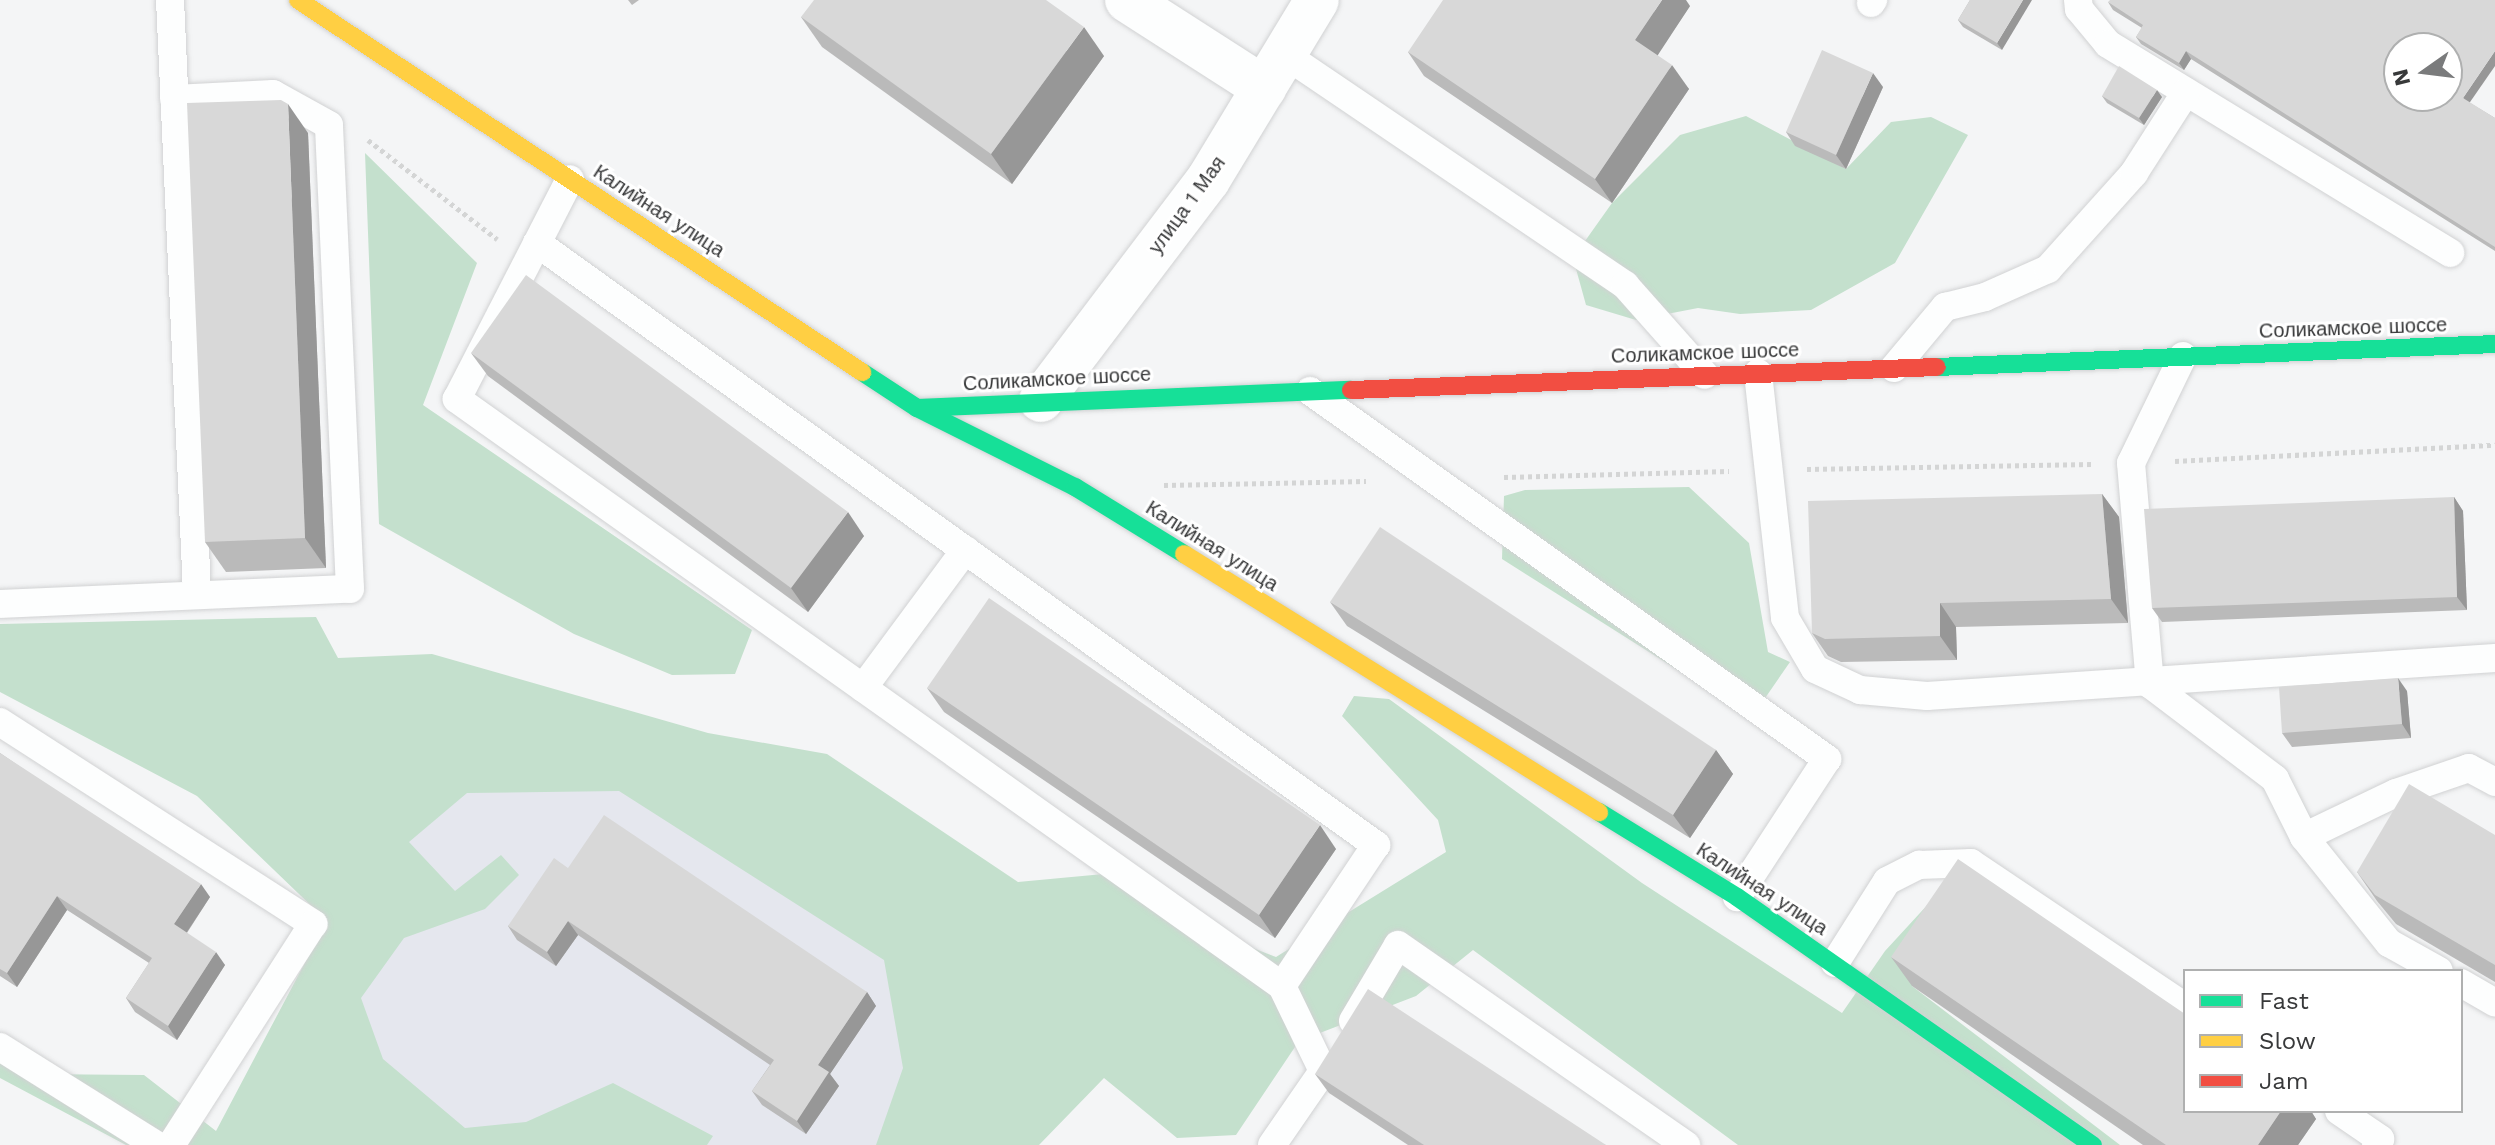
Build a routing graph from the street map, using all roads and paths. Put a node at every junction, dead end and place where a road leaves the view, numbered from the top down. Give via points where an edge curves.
1 (170, 0) edge
2 (298, 0) edge
3 (1127, 0) edge
4 (1317, 0) edge
5 (2078, 0) edge
6 (1274, 71) junction
7 (2186, 92) junction
8 (174, 99) junction
9 (359, 132) dead end
10 (570, 179) junction
11 (532, 253) junction
12 (2450, 253) dead end
13 (2495, 344) edge
14 (2183, 356) junction
15 (1894, 368) junction
16 (1758, 373) junction
17 (1705, 375) junction
18 (1309, 390) junction
19 (1041, 400) junction
20 (917, 408) junction
21 (965, 550) junction
22 (197, 593) junction
23 (0, 604) edge
24 (2495, 658) edge
25 (2150, 684) junction
26 (863, 688) junction
27 (0, 722) edge
28 (2495, 782) edge
29 (2304, 837) junction
30 (1737, 897) junction
31 (1835, 963) junction
32 (2435, 969) edge
33 (2463, 984) edge
34 (1282, 986) junction
35 (2495, 1003) edge
36 (2183, 1006) edge
37 (0, 1047) edge
38 (1323, 1071) junction
39 (2342, 1113) edge
40 (156, 1145) edge
41 (171, 1145) edge
42 (1272, 1145) edge
43 (1686, 1145) edge
44 (2093, 1145) edge
45 (2376, 1145) edge

1 - 8 lane
2 - 10 main road, Калийная улица
3 - 6 street
4 - 6 street, улица 1 Мая
5 - 7 lane via 2079,9 2108,44
6 - 17 lane via 1625,285
6 - 19 street, улица 1 Мая via 1208,180
7 - 12 lane
7 - 15 lane via 2134,173 2048,269 1985,297 1945,307
8 - 22 lane
8 - 22 lane via 273,94 329,125 350,589
9 - 11 path
10 - 11 lane
10 - 20 main road, Калийная улица
11 - 21 lane
11 - 26 lane via 457,399
13 - 14 main road, Соликамское шоссе
14 - 15 main road, Соликамское шоссе
14 - 25 lane via 2131,463
15 - 16 main road, Соликамское шоссе
16 - 17 main road, Соликамское шоссе
16 - 25 lane via 1785,618 1815,669 1860,690 1927,696
17 - 18 main road, Соликамское шоссе
18 - 19 main road, Соликамское шоссе
18 - 30 lane via 1827,759
19 - 20 main road, Соликамское шоссе
20 - 30 main road, Калийная улица via 1075,487
21 - 26 lane
21 - 34 lane via 1376,845
22 - 23 lane
24 - 25 lane
25 - 29 lane via 2275,779
26 - 34 lane
27 - 41 lane via 313,924
28 - 29 lane via 2469,768 2396,793
29 - 32 lane via 2389,943
30 - 31 main road, Калийная улица
31 - 36 lane via 1887,881 1919,865 1971,863
31 - 44 main road, Калийная улица
33 - 35 lane
34 - 38 lane
37 - 40 lane
38 - 42 lane
38 - 43 lane via 1398,945
39 - 45 lane via 2380,1139

